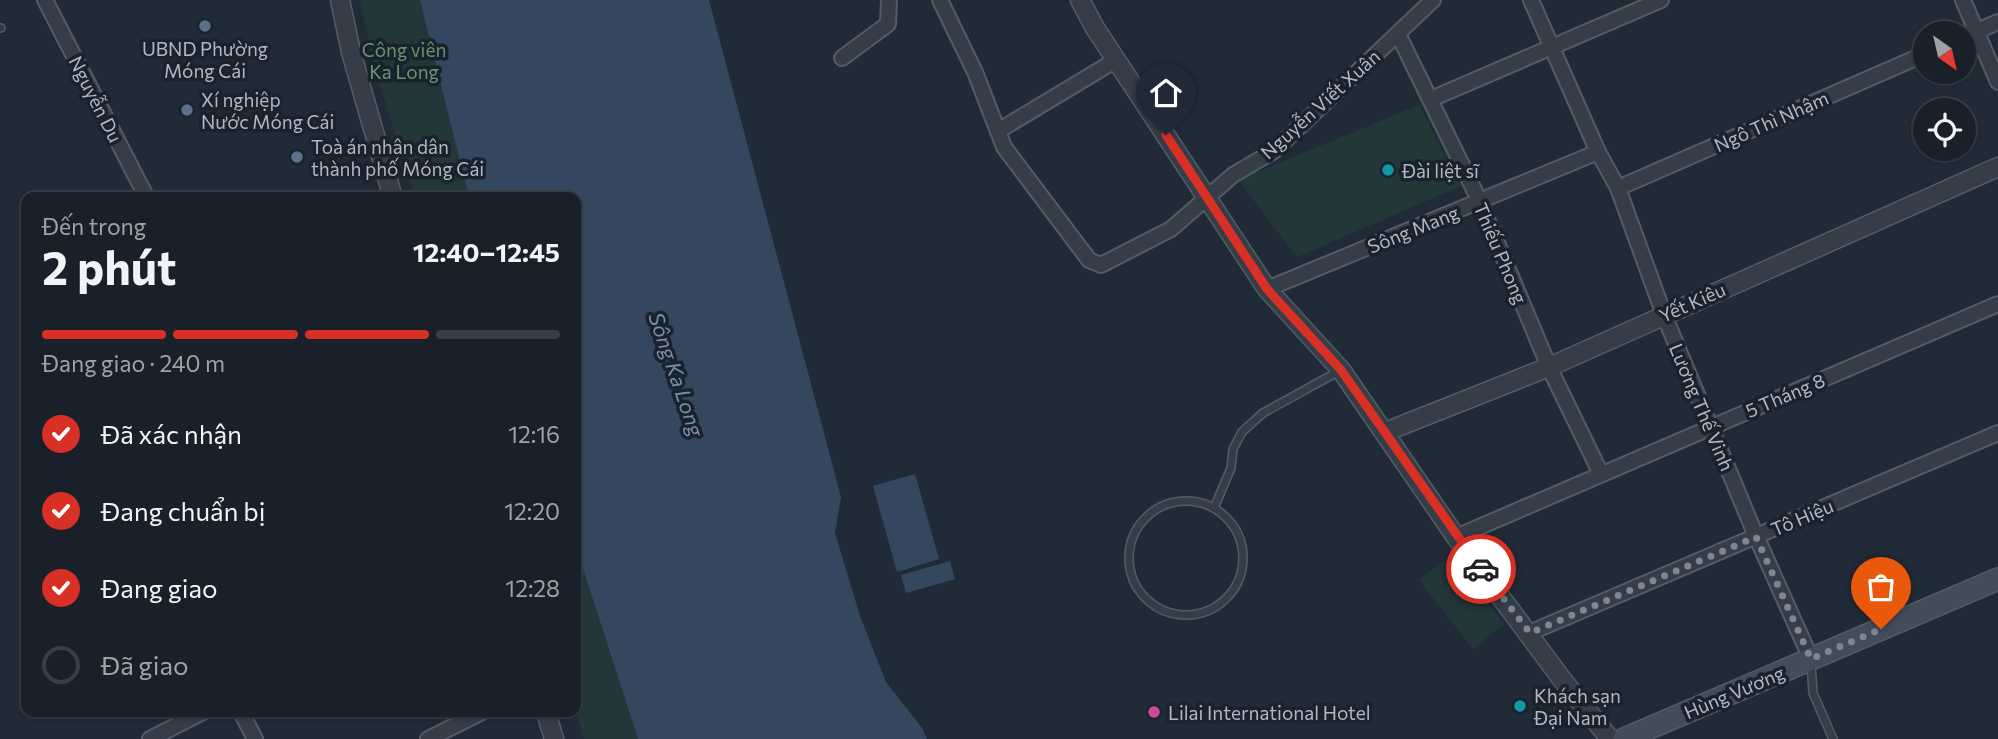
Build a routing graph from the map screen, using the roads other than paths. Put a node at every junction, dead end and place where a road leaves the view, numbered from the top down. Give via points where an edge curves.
1 (44, 0) edge
2 (340, 0) edge
3 (889, 0) edge
4 (940, 0) edge
5 (1080, 0) edge
6 (1433, 0) edge
7 (1531, 0) edge
8 (1661, 0) edge
9 (1963, 0) edge
10 (1967, 21) edge
11 (1998, 22) edge
12 (1976, 31) edge
13 (1398, 34) junction
14 (1976, 44) edge
15 (1552, 49) junction
16 (842, 58) dead end
17 (1913, 59) edge
18 (1116, 60) junction
19 (1998, 82) edge
20 (1431, 99) junction
21 (998, 131) junction
22 (1598, 152) junction
23 (1998, 167) edge
24 (1618, 188) junction
25 (144, 192) edge
26 (391, 192) edge
27 (1206, 196) junction
28 (1480, 202) junction
29 (1267, 289) junction
30 (1998, 304) edge
31 (1664, 315) junction
32 (1549, 367) junction
33 (1341, 370) junction
34 (1711, 426) junction
35 (1385, 432) junction
36 (1998, 433) edge
37 (1601, 474) junction
38 (1214, 508) junction
39 (1456, 537) junction
40 (1756, 537) junction
41 (1998, 579) edge
42 (1530, 633) junction
43 (1811, 659) junction
44 (193, 717) edge
45 (244, 717) edge
46 (472, 717) edge
47 (547, 717) edge
48 (150, 739) edge
49 (255, 739) edge
50 (428, 739) edge
51 (554, 739) edge
52 (1610, 739) edge
53 (1625, 739) edge
54 (1833, 739) edge

1 - 25 street, Nguyễn Du
2 - 26 street
3 - 16 street via 888,24
4 - 21 street, Nguyễn Viết Xuân
5 - 18 street
6 - 13 street, Nguyễn Viết Xuân
7 - 15 street, Lương Thế Vinh
8 - 15 street
9 - 10 street
11 - 12 street
13 - 20 street, Thiếu Phong
13 - 27 street, Nguyễn Viết Xuân via 1274,151
14 - 19 street
15 - 20 street
15 - 22 street, Lương Thế Vinh
17 - 24 street, Ngô Thì Nhậm
18 - 21 street
18 - 27 street
20 - 28 street, Thiếu Phong
21 - 27 street, Nguyễn Viết Xuân via 1004,147 1089,260 1101,265 1171,229
22 - 24 street, Lương Thế Vinh
22 - 28 street, Sông Mang
23 - 31 street, Yết Kiêu
24 - 31 street, Lương Thế Vinh
27 - 29 street
28 - 29 street, Sông Mang
28 - 32 street, Thiếu Phong
29 - 33 street
30 - 34 street, 5 Tháng 8
31 - 32 street, Yết Kiêu
31 - 34 street, Lương Thế Vinh
32 - 35 street, Yết Kiêu
32 - 37 street, Thiếu Phong
33 - 35 street
33 - 38 lane via 1263,413 1242,432
34 - 37 street, 5 Tháng 8
34 - 40 street, Lương Thế Vinh
35 - 39 street
36 - 40 street, Tô Hiệu
37 - 39 street, 5 Tháng 8
38 - 38 lane via 1198,502 1164,505 1138,528 1129,561 1133,578 1154,605 1189,615 1207,611 1235,587 1242,571 1241,543 1229,519
39 - 42 street
40 - 42 street, Tô Hiệu
40 - 43 street, Lương Thế Vinh
41 - 43 main road, Hùng Vương
42 - 52 street
43 - 53 main road, Hùng Vương
43 - 54 lane via 1814,693
44 - 48 street
45 - 49 street
46 - 50 street
47 - 51 street

